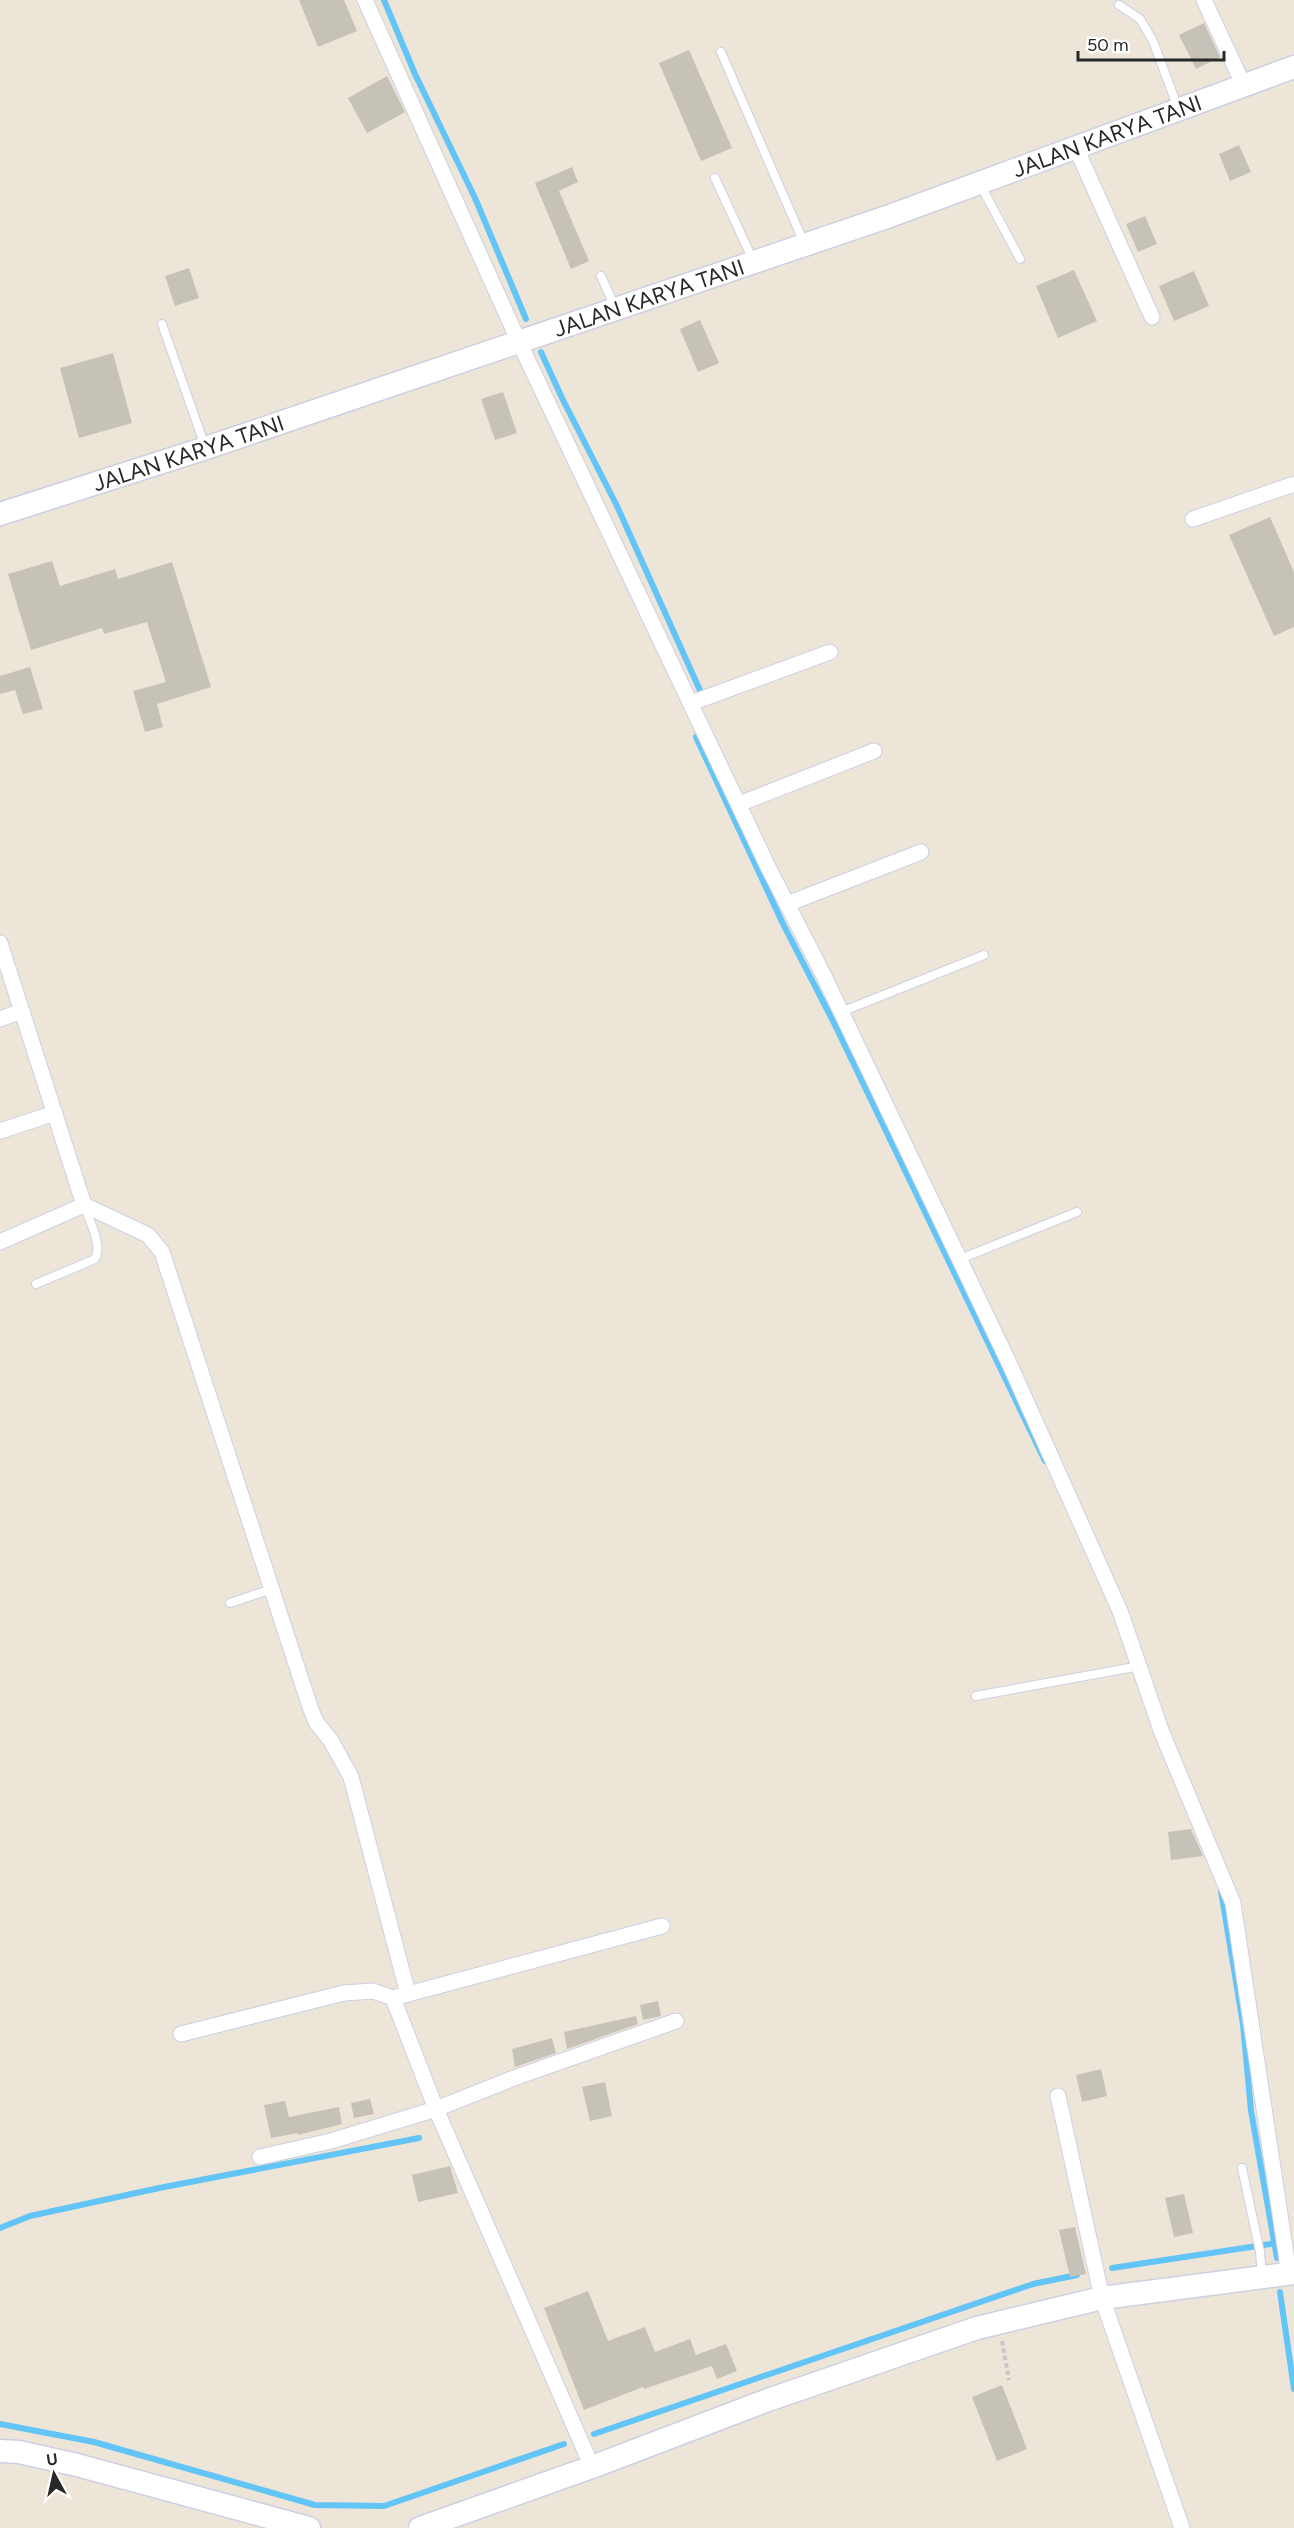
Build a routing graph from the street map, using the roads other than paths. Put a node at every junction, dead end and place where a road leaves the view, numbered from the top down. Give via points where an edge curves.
1 (365, 0) edge
2 (1204, 0) edge
3 (1119, 5) dead end
4 (721, 52) dead end
5 (1294, 67) edge
6 (1244, 86) junction
7 (1179, 110) junction
8 (1076, 148) junction
9 (715, 178) dead end
10 (980, 184) junction
11 (804, 245) junction
12 (1020, 259) dead end
13 (754, 262) junction
14 (601, 276) dead end
15 (616, 309) junction
16 (1152, 317) dead end
17 (162, 324) dead end
18 (519, 342) junction
19 (206, 448) junction
20 (1294, 484) edge
21 (0, 514) edge
22 (1193, 519) dead end
23 (830, 652) dead end
24 (691, 703) junction
25 (874, 752) dead end
26 (739, 804) junction
27 (921, 852) dead end
28 (787, 904) junction
29 (0, 943) edge
30 (984, 955) dead end
31 (22, 1011) junction
32 (841, 1012) junction
33 (0, 1018) edge
34 (54, 1113) junction
35 (0, 1131) edge
36 (84, 1205) junction
37 (1077, 1212) dead end
38 (0, 1242) edge
39 (960, 1259) junction
40 (36, 1284) dead end
41 (272, 1589) junction
42 (230, 1603) dead end
43 (1140, 1666) junction
44 (976, 1696) dead end
45 (662, 1926) dead end
46 (408, 1994) junction
47 (393, 1998) junction
48 (676, 2020) dead end
49 (181, 2034) dead end
50 (1058, 2096) dead end
51 (436, 2109) junction
52 (260, 2157) dead end
53 (1242, 2168) dead end
54 (1292, 2273) edge
55 (1262, 2277) junction
56 (1102, 2298) junction
57 (0, 2451) edge
58 (592, 2467) junction
59 (309, 2528) edge
60 (420, 2528) edge
61 (1182, 2528) edge

1 - 18 street
2 - 6 street
3 - 7 lane via 1140,19 1153,41
4 - 11 lane
5 - 6 street, JALAN KARYA TANI
6 - 7 street, JALAN KARYA TANI
7 - 8 street, JALAN KARYA TANI
8 - 10 street, JALAN KARYA TANI
8 - 16 street
9 - 13 lane
10 - 11 street, JALAN KARYA TANI
10 - 12 lane
11 - 13 street, JALAN KARYA TANI
13 - 15 street, JALAN KARYA TANI
14 - 15 lane
15 - 18 street, JALAN KARYA TANI
17 - 19 lane
18 - 19 street, JALAN KARYA TANI
18 - 24 street
19 - 21 street, JALAN KARYA TANI
20 - 22 street
23 - 24 street
24 - 26 street
25 - 26 street
26 - 28 street
27 - 28 street
28 - 32 street
29 - 31 street
30 - 32 lane
31 - 33 street
31 - 34 street
32 - 39 street
34 - 35 street
34 - 36 street
36 - 38 street
36 - 40 lane via 96,1243 95,1259
36 - 41 street via 148,1235 162,1251
37 - 39 lane
39 - 43 street via 1053,1459
41 - 42 lane
41 - 46 street via 316,1722 351,1777
43 - 44 lane
43 - 54 street via 1162,1733 1233,1903
45 - 46 street
46 - 47 street
47 - 49 street via 373,1991 344,1994
47 - 51 street
48 - 51 street
50 - 56 street
51 - 52 street
51 - 58 street
53 - 55 lane
54 - 55 street
55 - 56 street
56 - 58 street via 999,2323 768,2400
56 - 61 street
57 - 59 street via 77,2465
58 - 60 street

